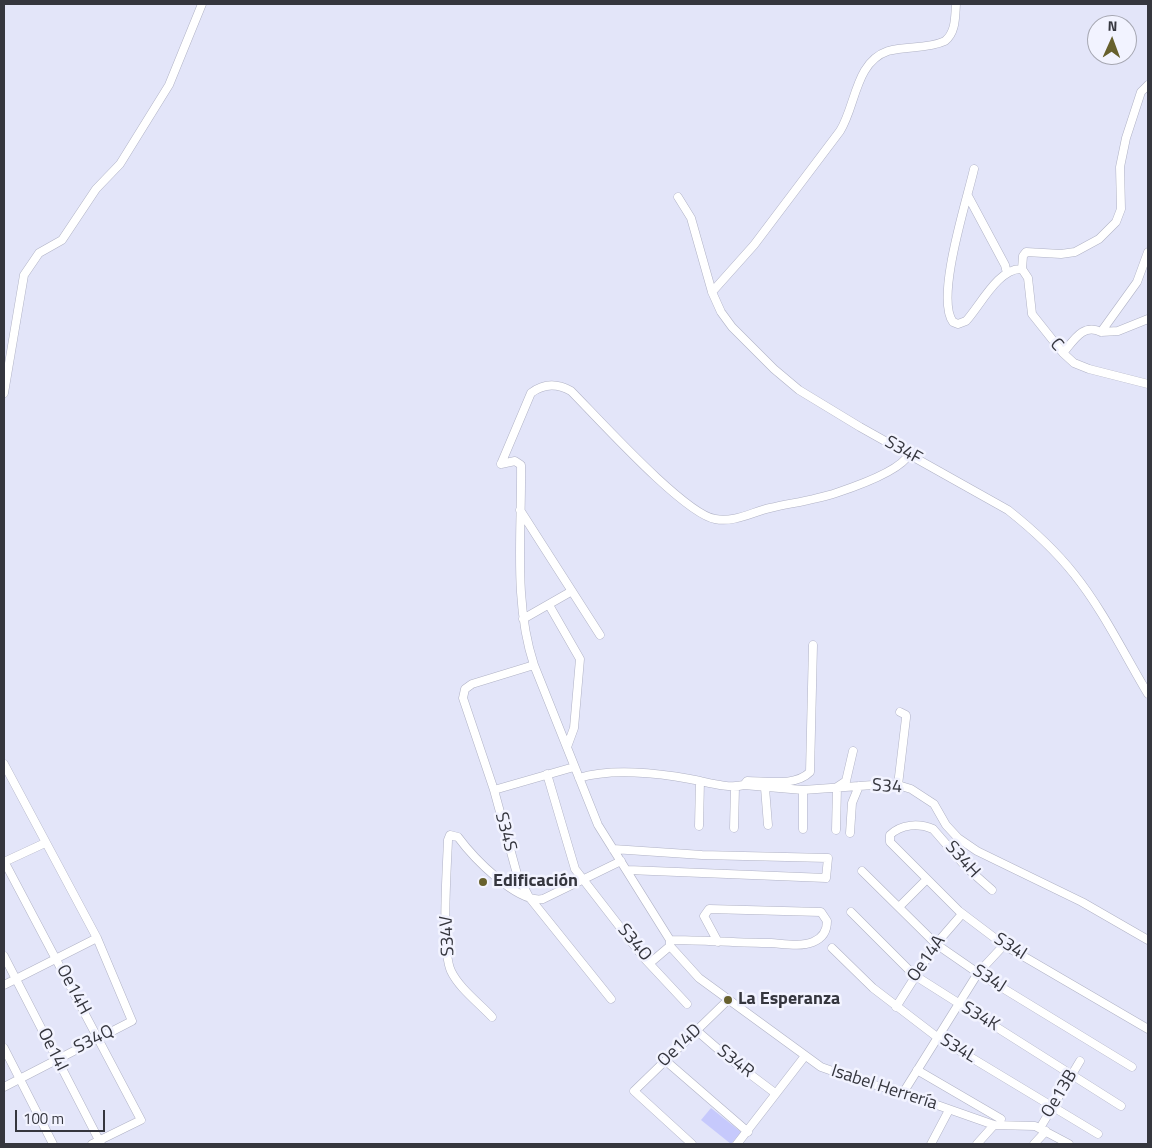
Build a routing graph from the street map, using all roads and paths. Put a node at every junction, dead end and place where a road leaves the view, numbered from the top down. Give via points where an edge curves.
1 (202, 4) edge
2 (956, 4) edge
3 (1148, 85) edge
4 (974, 170) dead end
5 (968, 196) junction
6 (678, 197) dead end
7 (1148, 252) edge
8 (1022, 269) junction
9 (1007, 273) junction
10 (712, 292) junction
11 (1148, 319) edge
12 (1101, 332) junction
13 (1063, 353) junction
14 (1148, 384) edge
15 (4, 393) edge
16 (909, 454) junction
17 (520, 509) junction
18 (572, 591) junction
19 (548, 605) junction
20 (523, 619) junction
21 (600, 635) dead end
22 (813, 645) dead end
23 (534, 665) junction
24 (1148, 694) edge
25 (900, 712) dead end
26 (567, 747) junction
27 (853, 751) dead end
28 (4, 764) edge
29 (574, 766) junction
30 (546, 774) junction
31 (579, 778) junction
32 (12, 780) junction
33 (700, 781) junction
34 (4, 785) edge
35 (898, 785) junction
36 (744, 786) junction
37 (859, 786) junction
38 (735, 787) junction
39 (837, 787) junction
40 (765, 788) junction
41 (494, 790) junction
42 (803, 790) junction
43 (768, 825) dead end
44 (699, 826) dead end
45 (734, 828) dead end
46 (933, 829) joint
47 (803, 830) dead end
48 (836, 830) dead end
49 (850, 833) dead end
50 (45, 843) junction
51 (613, 849) junction
52 (621, 861) junction
53 (4, 862) edge
54 (628, 870) junction
55 (862, 871) dead end
56 (927, 879) junction
57 (583, 880) junction
58 (992, 890) dead end
59 (529, 897) junction
60 (899, 907) junction
61 (851, 912) dead end
62 (962, 914) junction
63 (97, 938) junction
64 (1148, 940) edge
65 (718, 942) junction
66 (670, 943) junction
67 (936, 944) junction
68 (1004, 945) junction
69 (832, 948) dead end
70 (4, 956) edge
71 (57, 958) junction
72 (650, 963) junction
73 (978, 973) junction
74 (914, 975) junction
75 (16, 979) junction
76 (4, 985) edge
77 (611, 999) dead end
78 (728, 1000) junction
79 (687, 1004) dead end
80 (958, 1004) junction
81 (896, 1007) junction
82 (492, 1017) dead end
83 (1148, 1029) edge
84 (696, 1030) junction
85 (938, 1037) junction
86 (98, 1038) junction
87 (4, 1048) edge
88 (805, 1056) junction
89 (57, 1059) junction
90 (666, 1061) junction
91 (1080, 1061) dead end
92 (1132, 1067) dead end
93 (917, 1070) junction
94 (1072, 1073) junction
95 (20, 1078) junction
96 (4, 1087) edge
97 (903, 1092) junction
98 (775, 1093) junction
99 (1053, 1106) junction
100 (1122, 1106) dead end
101 (949, 1110) junction
102 (1001, 1119) dead end
103 (994, 1125) junction
104 (1043, 1129) junction
105 (748, 1132) junction
106 (1098, 1134) dead end
107 (98, 1143) edge
108 (53, 1144) edge
109 (692, 1144) edge
110 (737, 1144) edge
111 (931, 1144) edge
112 (977, 1144) edge
113 (1034, 1144) edge
114 (1068, 1144) edge

1 - 15 street via 168,85 120,164 96,189 62,240 39,252 24,275
2 - 10 street via 952,34 945,41 888,52 868,67 857,86 846,121 831,145
3 - 8 street via 1140,92 1126,138 1120,167 1121,210 1116,222 1099,239 1075,252 1026,252
4 - 5 street
5 - 9 street
5 - 9 street via 948,282 946,304 953,322 966,322 997,279
6 - 10 street, S34F via 691,218
7 - 12 street via 1137,282
8 - 9 street
8 - 13 street, C via 1028,278 1032,314
10 - 16 street, S34F via 732,327 799,390
11 - 12 street via 1118,331
12 - 13 street via 1087,329
13 - 14 street, C via 1089,370
16 - 17 street, Isabel Herrería via 899,465 838,492 736,518 714,519 699,512 671,490 571,391 546,386 531,393 501,464 515,461 521,465
16 - 24 street, S34F via 1008,510 1058,555 1089,594
17 - 18 street
17 - 20 street, Isabel Herrería
18 - 19 street
18 - 21 street
19 - 20 street
19 - 26 street via 580,659 574,728
20 - 23 street, Isabel Herrería
22 - 36 street via 810,772 792,780 747,781
23 - 26 street, Isabel Herrería
23 - 41 street, S34S via 465,689 463,698
25 - 35 street via 906,718
26 - 29 street, Isabel Herrería
27 - 39 street via 846,781
28 - 32 street
29 - 30 street
29 - 31 street, Isabel Herrería
30 - 41 street
30 - 57 street, S34O via 575,869
31 - 33 street, S34 via 593,773 642,773
31 - 51 street, Isabel Herrería via 598,825
32 - 34 street
32 - 50 street
33 - 38 street, S34
33 - 44 street
35 - 37 street, S34
35 - 64 street, S34 via 911,789 934,804 946,825 977,851 1082,902
36 - 38 street, S34
36 - 40 street, S34
37 - 39 street, S34
37 - 49 street via 852,803
38 - 45 street
39 - 42 street, S34
39 - 48 street
40 - 42 street, S34
40 - 43 street
41 - 59 street, S34S via 511,855
42 - 47 street
46 - 56 street, S34I via 906,826 892,833 890,842
46 - 58 street, S34H via 970,871
50 - 53 street
50 - 63 street
51 - 52 street, Isabel Herrería
51 - 54 street via 828,858 826,878
52 - 54 street, Isabel Herrería
52 - 57 street
53 - 71 street, Oe14H
54 - 66 street, Isabel Herrería
55 - 60 street, S34J
56 - 60 street
56 - 62 street, S34I
57 - 59 street via 543,899
57 - 72 street, S34O
59 - 77 street, S34S
59 - 82 street, S34V via 476,861 458,837 450,835 449,963 457,979
60 - 67 street, S34J
61 - 74 street, S34K
62 - 67 street, Oe14A
62 - 68 street, S34I
63 - 71 street
63 - 86 street, S34Q via 132,1021
65 - 65 street via 809,943 824,934 827,921 821,912 708,909 704,916
65 - 66 street
66 - 72 street
66 - 78 street, Isabel Herrería via 693,973
67 - 73 street, S34J
67 - 74 street, Oe14A
68 - 73 street
68 - 83 street, S34I
69 - 81 street, S34L
70 - 75 street, Oe14I
71 - 75 street
71 - 86 street, Oe14H
72 - 79 street, S34O
73 - 80 street
73 - 92 street, S34J
74 - 80 street, S34K
74 - 81 street, Oe14A
75 - 76 street
75 - 89 street, Oe14I
78 - 84 street, Oe14D
78 - 88 street, Isabel Herrería
80 - 85 street
80 - 94 street, S34K
81 - 85 street, S34L
84 - 90 street, Oe14D
84 - 98 street, S34R
85 - 93 street
85 - 99 street, S34L
86 - 89 street, S34Q
86 - 107 street, Oe14H via 140,1120
87 - 95 street
88 - 97 street, Isabel Herrería via 838,1074
88 - 98 street
89 - 95 street, S34Q
89 - 107 street, Oe14I
90 - 105 street
90 - 109 street, Oe14D via 634,1093
91 - 94 street, Oe13B
93 - 97 street
93 - 102 street
94 - 99 street, Oe13B
94 - 100 street, S34K
95 - 96 street, S34Q
95 - 108 street
97 - 101 street, Isabel Herrería
98 - 105 street
99 - 104 street, Oe13B
99 - 106 street, S34L
101 - 103 street, Isabel Herrería
101 - 111 street
103 - 104 street, Isabel Herrería via 1024,1124
103 - 112 street
104 - 113 street, Oe13B
104 - 114 street, Isabel Herrería
105 - 110 street

